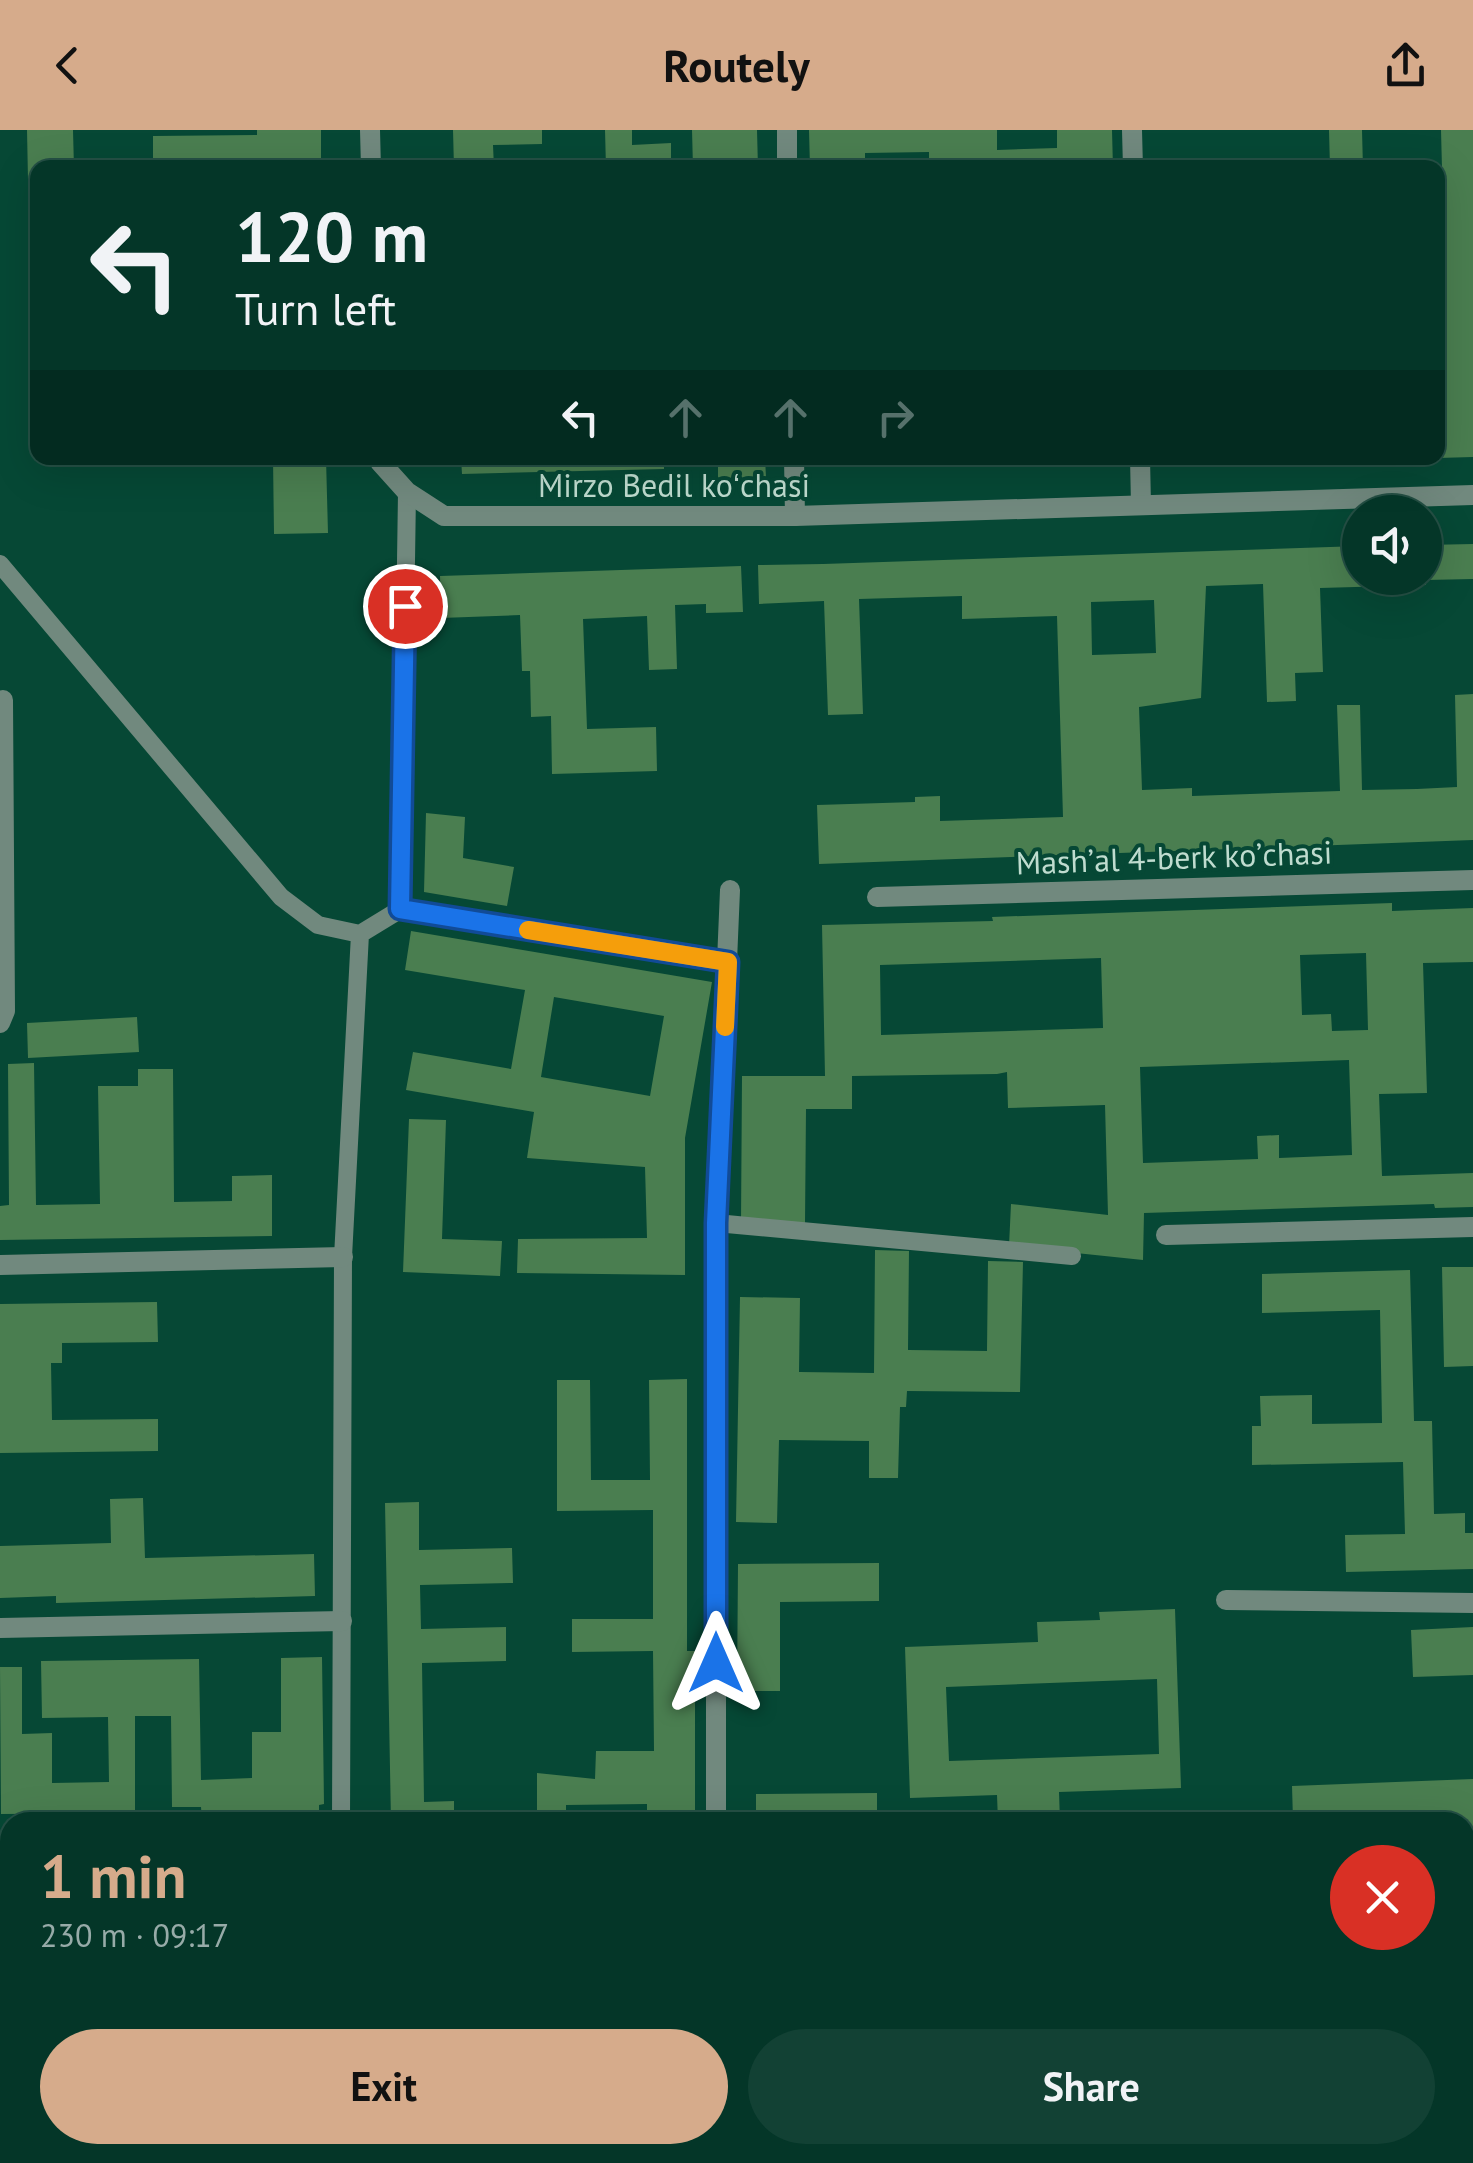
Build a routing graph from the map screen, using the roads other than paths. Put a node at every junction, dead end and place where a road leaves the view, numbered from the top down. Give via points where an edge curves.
1 (370, 130) edge
2 (786, 130) edge
3 (1132, 130) edge
4 (372, 160) edge
5 (788, 160) edge
6 (1133, 160) edge
7 (383, 465) edge
8 (794, 465) edge
9 (1140, 465) edge
10 (407, 492) junction
11 (1473, 495) edge
12 (1142, 505) junction
13 (795, 516) junction
14 (0, 564) edge
15 (3, 700) dead end
16 (1473, 880) edge
17 (730, 890) dead end
18 (877, 897) dead end
19 (400, 909) junction
20 (360, 934) junction
21 (728, 962) junction
22 (0, 1023) edge
23 (716, 1223) junction
24 (1473, 1227) edge
25 (1166, 1234) dead end
26 (1072, 1256) dead end
27 (342, 1257) junction
28 (0, 1265) edge
29 (1226, 1600) dead end
30 (1473, 1604) edge
31 (342, 1621) junction
32 (0, 1628) edge
33 (341, 1812) edge
34 (716, 1812) edge

1 - 4 street
2 - 5 street
3 - 6 street
7 - 10 street, Mirzo Bedil koʻchasi
8 - 13 street
9 - 12 street
10 - 13 street, Mirzo Bedil koʻchasi via 444,516
10 - 19 lane
11 - 12 street, Mirzo Bedil koʻchasi
12 - 13 street, Mirzo Bedil koʻchasi
14 - 20 lane via 280,897 318,925
15 - 22 street
16 - 18 street, Mashʼal 4-berk koʼchasi
17 - 21 street
19 - 20 lane
19 - 21 lane
20 - 27 lane
21 - 23 street
23 - 26 lane
23 - 34 street
24 - 25 street
27 - 28 street
27 - 31 lane
29 - 30 street
31 - 32 street
31 - 33 lane

